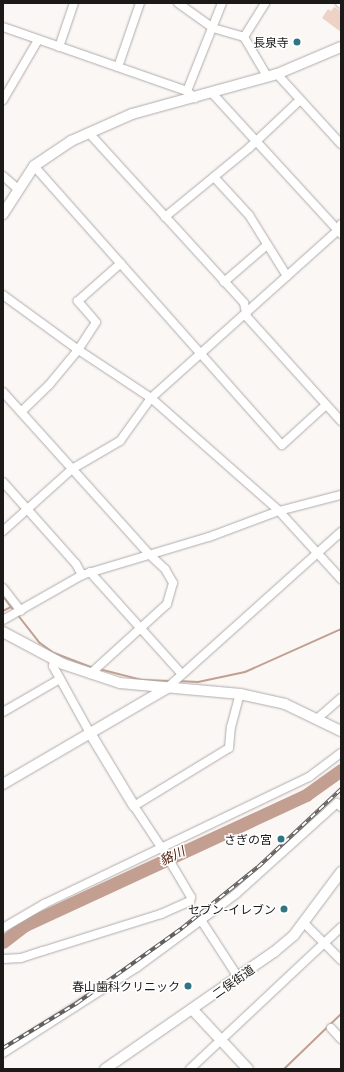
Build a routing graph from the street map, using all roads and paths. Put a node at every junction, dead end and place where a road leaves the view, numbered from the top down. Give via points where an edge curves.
1 (74, 3) edge
2 (140, 3) edge
3 (178, 3) edge
4 (222, 3) edge
5 (265, 3) edge
6 (3, 27) edge
7 (213, 28) junction
8 (244, 37) junction
9 (38, 40) junction
10 (59, 47) junction
11 (341, 47) edge
12 (118, 67) junction
13 (277, 74) junction
14 (267, 76) junction
15 (212, 93) junction
16 (191, 95) junction
17 (3, 100) edge
18 (300, 100) junction
19 (89, 134) junction
20 (340, 140) edge
21 (256, 141) junction
22 (34, 166) junction
23 (3, 176) edge
24 (214, 177) junction
25 (18, 189) junction
26 (3, 214) edge
27 (165, 217) junction
28 (340, 230) edge
29 (266, 245) junction
30 (121, 263) junction
31 (287, 276) junction
32 (224, 282) junction
33 (3, 295) edge
34 (247, 311) junction
35 (78, 350) junction
36 (201, 352) junction
37 (3, 392) edge
38 (151, 398) junction
39 (326, 405) junction
40 (21, 412) junction
41 (341, 421) edge
42 (72, 469) junction
43 (3, 482) edge
44 (341, 495) edge
45 (27, 509) junction
46 (279, 511) junction
47 (3, 531) edge
48 (341, 532) edge
49 (318, 553) junction
50 (150, 555) junction
51 (90, 572) junction
52 (82, 575) junction
53 (341, 579) edge
54 (3, 588) edge
55 (18, 613) junction
56 (3, 620) edge
57 (140, 628) junction
58 (3, 632) edge
59 (54, 661) junction
60 (94, 670) junction
61 (180, 676) junction
62 (60, 679) junction
63 (168, 686) junction
64 (240, 694) junction
65 (341, 698) edge
66 (3, 712) edge
67 (318, 718) junction
68 (341, 731) edge
69 (90, 733) junction
70 (341, 753) edge
71 (3, 784) edge
72 (134, 806) junction
73 (341, 806) edge
74 (163, 851) junction
75 (341, 872) edge
76 (201, 920) junction
77 (303, 922) junction
78 (341, 927) edge
79 (3, 928) edge
80 (325, 943) junction
81 (3, 959) edge
82 (341, 960) edge
83 (238, 977) junction
84 (192, 1009) junction
85 (331, 1028) dead end
86 (341, 1039) edge
87 (220, 1040) junction
88 (3, 1053) edge
89 (105, 1069) edge
90 (190, 1069) edge
91 (248, 1069) edge

1 - 10 street
2 - 12 street
3 - 7 street
4 - 7 street
5 - 8 street
6 - 9 street
7 - 8 street
7 - 16 street
8 - 14 street
9 - 10 street
9 - 17 street
10 - 12 street
11 - 13 street
12 - 16 street
13 - 14 street
13 - 18 street
14 - 15 street
15 - 16 street
15 - 21 street
16 - 19 street via 132,114
18 - 20 street
18 - 21 street
19 - 22 street via 51,152
19 - 27 street
21 - 24 street
21 - 28 street
22 - 25 street
22 - 30 street
23 - 25 street
24 - 27 street
24 - 29 street via 249,215
25 - 26 street
27 - 32 street
28 - 31 street
29 - 31 street
29 - 32 street
30 - 35 street via 78,301 96,322
30 - 36 street
31 - 34 street
32 - 34 street via 244,303
33 - 35 street
34 - 36 street
34 - 39 street via 247,317
35 - 38 street
35 - 40 street via 49,385
36 - 38 street
36 - 39 street via 200,356 282,445
37 - 40 street
38 - 42 street via 120,441
38 - 46 street
39 - 41 street
40 - 42 street
42 - 45 street
42 - 50 street
43 - 45 street
44 - 46 street
45 - 47 street
45 - 52 street via 76,564
46 - 49 street
46 - 50 street via 209,537
48 - 49 street
49 - 53 street
49 - 61 street
50 - 51 street
50 - 57 street via 165,569 173,584 167,604
51 - 52 street
51 - 57 street
52 - 55 street
54 - 55 street
55 - 56 street
57 - 60 street
57 - 61 street
58 - 59 street
59 - 60 street
59 - 62 street via 53,666
60 - 63 street via 120,683
61 - 63 street
62 - 66 street
62 - 69 street
63 - 64 street
63 - 69 street
64 - 67 street via 285,704
64 - 72 street via 231,727 229,748
65 - 67 street
67 - 68 street
69 - 71 street
69 - 72 street
70 - 74 street via 309,777
72 - 74 street
73 - 76 street via 337,803 236,894
74 - 79 street via 44,904
74 - 81 street via 191,897 185,905 36,953
75 - 77 street, 二俣街道
76 - 83 street
76 - 88 street via 124,976
77 - 80 street
77 - 83 street, 二俣街道 via 294,935 274,952
78 - 80 street
80 - 82 street
80 - 87 street
83 - 84 street, 二俣街道
84 - 87 street
84 - 89 street, 二俣街道
85 - 86 street
87 - 90 street
87 - 91 street

